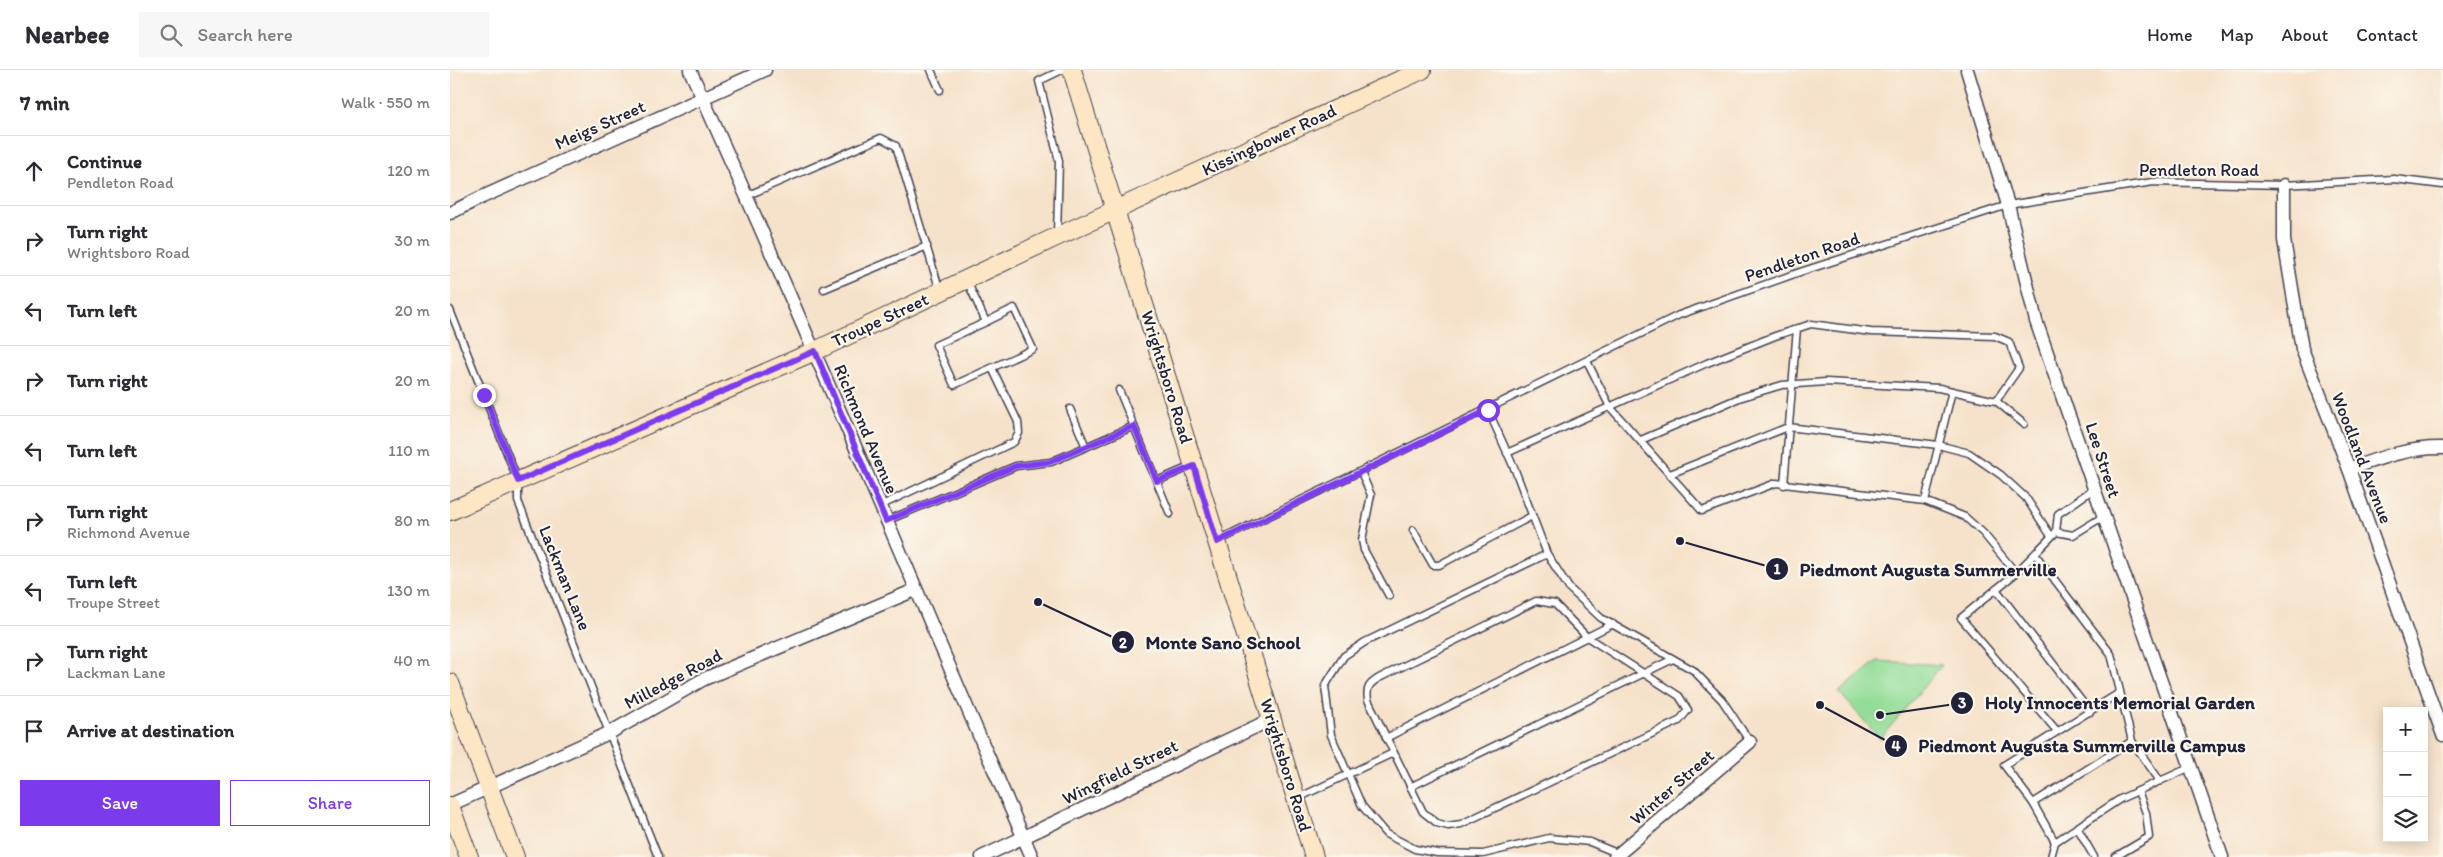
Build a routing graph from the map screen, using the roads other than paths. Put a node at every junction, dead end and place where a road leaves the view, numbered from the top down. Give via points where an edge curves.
1 (690, 70) edge
2 (764, 70) edge
3 (931, 70) edge
4 (1062, 70) edge
5 (1072, 70) edge
6 (1421, 70) edge
7 (1967, 70) edge
8 (940, 90) dead end
9 (702, 98) junction
10 (2443, 184) edge
11 (2284, 185) junction
12 (746, 196) junction
13 (2008, 205) junction
14 (1115, 210) junction
15 (450, 214) edge
16 (1056, 237) junction
17 (927, 246) junction
18 (966, 280) junction
19 (824, 289) dead end
20 (940, 292) junction
21 (450, 310) edge
22 (986, 322) junction
23 (1797, 328) junction
24 (815, 351) junction
25 (1587, 361) junction
26 (992, 368) junction
27 (1793, 384) junction
28 (1119, 390) dead end
29 (1952, 391) junction
30 (1996, 401) junction
31 (1610, 406) junction
32 (1070, 409) dead end
33 (1488, 410) junction
34 (2024, 424) dead end
35 (1134, 426) junction
36 (1788, 427) junction
37 (1641, 440) junction
38 (1938, 445) junction
39 (1086, 447) junction
40 (2443, 448) edge
41 (1507, 453) junction
42 (1194, 466) junction
43 (2349, 469) junction
44 (1361, 472) junction
45 (1670, 474) junction
46 (518, 481) junction
47 (1157, 481) junction
48 (1784, 484) junction
49 (2095, 488) junction
50 (1924, 501) junction
51 (880, 506) junction
52 (450, 511) edge
53 (1170, 514) dead end
54 (1532, 516) junction
55 (2104, 516) junction
56 (886, 521) junction
57 (1413, 530) dead end
58 (2054, 534) junction
59 (1217, 542) junction
60 (1547, 554) junction
61 (2035, 554) junction
62 (2016, 573) junction
63 (1996, 589) junction
64 (915, 590) junction
65 (1389, 596) dead end
66 (1613, 624) junction
67 (1587, 637) junction
68 (1674, 659) junction
69 (1645, 673) junction
70 (450, 683) edge
71 (2119, 693) junction
72 (2090, 712) junction
73 (1272, 718) junction
74 (2057, 731) junction
75 (611, 732) junction
76 (2443, 735) edge
77 (1386, 738) junction
78 (2132, 741) junction
79 (1750, 742) joint
80 (1393, 752) junction
81 (2191, 767) junction
82 (1348, 775) junction
83 (2160, 781) junction
84 (488, 786) junction
85 (1410, 787) junction
86 (2138, 791) junction
87 (1296, 798) junction
88 (2033, 803) junction
89 (450, 805) edge
90 (2077, 827) junction
91 (1023, 838) junction
92 (2055, 842) junction
93 (1619, 856) edge
94 (469, 857) edge
95 (515, 857) edge
96 (658, 857) edge
97 (982, 857) edge
98 (1032, 857) edge
99 (1314, 857) edge
100 (2051, 857) edge
101 (2094, 857) edge
102 (2115, 857) edge
103 (2222, 857) edge

1 - 9 street, Richmond Avenue
2 - 9 street, Meigs Street
3 - 8 lane
4 - 16 lane via 1039,81 1059,161
5 - 14 main road, Wrightsboro Road
6 - 14 main road, Kissingbower Road
7 - 13 street, Lee Street
9 - 12 street, Richmond Avenue
9 - 15 street, Meigs Street
10 - 11 lane, Pendleton Road via 2394,179
11 - 13 lane, Pendleton Road via 2154,182
11 - 43 street, Woodland Avenue via 2284,240 2302,349
12 - 17 lane via 881,138 896,146
12 - 24 street, Richmond Avenue
13 - 25 lane, Pendleton Road via 1800,272 1680,315
13 - 49 street, Lee Street via 2036,321
14 - 16 main road, Troupe Street
14 - 42 main road, Wrightsboro Road
16 - 18 main road, Troupe Street
17 - 19 lane
17 - 20 lane
18 - 20 main road, Troupe Street
18 - 22 lane
20 - 24 main road, Troupe Street
21 - 46 lane, Lackman Lane
22 - 26 lane via 1014,308 1033,349
22 - 26 lane via 936,346 954,385
23 - 27 lane
23 - 30 lane via 1811,324 1871,332 1995,336 2010,342 2019,368
23 - 31 lane
24 - 46 main road, Troupe Street
24 - 51 street, Richmond Avenue
25 - 31 lane
25 - 33 lane, Pendleton Road
26 - 51 lane via 1018,422 1019,433 1014,442
27 - 29 lane via 1826,382
27 - 36 lane
27 - 37 lane via 1739,398
28 - 35 lane
29 - 30 lane
29 - 38 lane
30 - 34 lane
31 - 37 lane
31 - 41 lane
32 - 39 lane
33 - 41 lane
33 - 44 lane, Pendleton Road
35 - 39 lane
35 - 47 lane
36 - 38 lane
36 - 45 lane
36 - 48 lane
37 - 45 lane
38 - 50 lane
38 - 58 lane via 1969,454 2000,475 2026,498
39 - 56 lane via 1050,462 1016,466
40 - 43 street via 2391,454
41 - 54 lane
42 - 47 lane
42 - 59 main road, Wrightsboro Road
43 - 76 street, Woodland Avenue
44 - 59 lane, Pendleton Road
44 - 65 lane via 1371,494 1362,540 1364,550
45 - 48 lane via 1702,511 1776,483
46 - 52 main road, Troupe Street
46 - 75 lane, Lackman Lane via 518,501
47 - 53 lane
48 - 50 lane
49 - 55 street, Lee Street
49 - 58 lane via 2058,514
50 - 62 lane via 1965,517 1983,533
51 - 56 street, Richmond Avenue
54 - 57 lane via 1439,565 1433,564
54 - 60 lane
55 - 58 lane via 2073,535
55 - 81 street, Lee Street
56 - 64 street, Richmond Avenue
58 - 61 lane
59 - 73 main road, Wrightsboro Road
60 - 66 lane via 1568,588 1601,618
60 - 82 lane via 1365,642 1344,656 1325,686 1331,735
61 - 62 lane
61 - 71 lane via 2111,654
62 - 63 lane
63 - 72 lane
63 - 74 lane via 1961,618
64 - 75 street, Milledge Road via 704,679
64 - 91 street, Richmond Avenue
66 - 67 lane
66 - 68 lane
67 - 69 lane
67 - 77 lane
67 - 77 lane via 1555,604 1536,601 1379,678 1367,690 1368,700
68 - 69 lane
68 - 79 lane via 1693,670 1722,700
69 - 85 lane
69 - 85 lane via 1679,696 1688,710 1680,720 1461,824 1448,826 1437,823 1423,812
70 - 84 main road
71 - 72 lane
71 - 78 lane
72 - 74 lane
73 - 87 main road, Wrightsboro Road
73 - 91 street, Wingfield Street
74 - 88 lane via 2004,766
75 - 84 street, Milledge Road
75 - 96 lane, Lackman Lane
77 - 80 lane
78 - 83 lane
78 - 88 lane
79 - 93 street, Winter Street
80 - 82 lane
80 - 85 lane
81 - 83 lane
81 - 103 street, Lee Street
82 - 87 lane
82 - 93 lane via 1362,806 1386,834 1415,849 1482,854 1549,838 1590,842
83 - 86 lane
84 - 89 street, Milledge Road
84 - 95 main road
86 - 90 lane
86 - 102 lane via 2146,813 2149,837
87 - 99 main road, Wrightsboro Road
88 - 92 lane
89 - 94 main road
90 - 92 lane
90 - 101 lane
91 - 97 street, Wingfield Street
91 - 98 street, Richmond Avenue
92 - 100 lane

